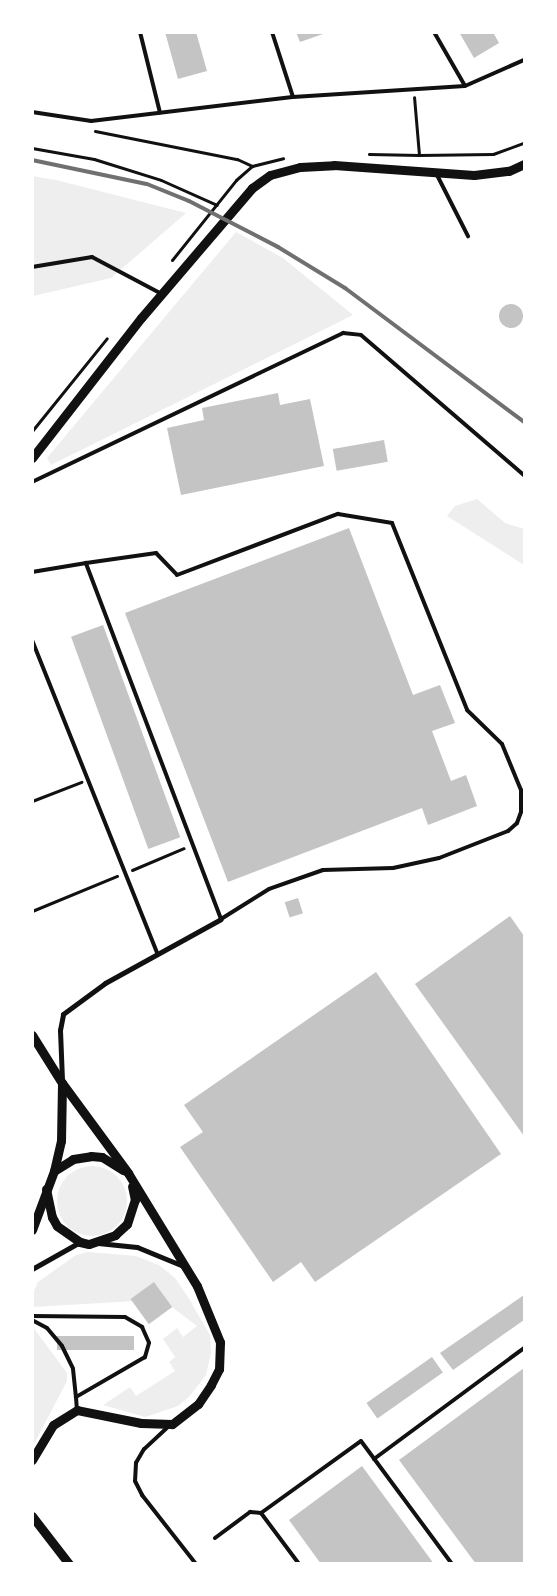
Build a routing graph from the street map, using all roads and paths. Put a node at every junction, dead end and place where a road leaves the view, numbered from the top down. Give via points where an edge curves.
1 (140, 32) edge
2 (272, 32) edge
3 (434, 32) edge
4 (524, 60) edge
5 (465, 86) junction
6 (414, 90) junction
7 (293, 97) junction
8 (32, 112) edge
9 (160, 113) junction
10 (91, 130) dead end
11 (524, 143) edge
12 (32, 148) edge
13 (364, 154) dead end
14 (420, 155) junction
15 (290, 157) dead end
16 (524, 164) edge
17 (436, 173) junction
18 (217, 205) dead end
19 (468, 236) dead end
20 (32, 267) edge
21 (162, 294) junction
22 (32, 458) edge
23 (524, 475) edge
24 (32, 482) edge
25 (86, 563) junction
26 (32, 572) edge
27 (32, 640) edge
28 (89, 778) junction
29 (32, 801) edge
30 (193, 845) junction
31 (126, 873) junction
32 (32, 911) edge
33 (221, 919) junction
34 (156, 952) junction
35 (32, 1035) edge
36 (62, 1083) junction
37 (54, 1171) junction
38 (129, 1177) junction
39 (46, 1189) junction
40 (32, 1230) edge
41 (80, 1242) junction
42 (98, 1243) junction
43 (184, 1266) junction
44 (32, 1270) edge
45 (32, 1316) edge
46 (32, 1320) edge
47 (524, 1348) edge
48 (76, 1397) junction
49 (77, 1410) junction
50 (172, 1424) junction
51 (374, 1459) junction
52 (32, 1460) edge
53 (261, 1514) junction
54 (34, 1516) edge
55 (215, 1538) dead end
56 (69, 1564) edge
57 (196, 1564) edge
58 (299, 1564) edge
59 (452, 1564) edge

1 - 9 lane
2 - 7 lane
3 - 5 lane
4 - 5 lane
5 - 6 lane
6 - 7 lane
6 - 14 path
7 - 9 lane
8 - 9 lane via 91,121
10 - 15 path via 237,159 252,166
11 - 14 path via 493,154
12 - 18 path via 94,159 161,180
13 - 14 path
16 - 17 street via 509,171 474,176
17 - 19 lane
17 - 21 street via 334,165 300,167 270,175 252,188
20 - 21 lane via 92,257
21 - 22 street
23 - 24 lane via 361,335 343,334
25 - 26 lane
25 - 30 lane
25 - 33 lane via 156,553 177,575 338,514 392,522 467,710 502,744 521,790 521,812 508,831 439,858 393,868 323,870 269,889
27 - 28 lane
28 - 29 path
28 - 31 lane
30 - 31 path
30 - 33 lane
31 - 32 path
31 - 34 lane
33 - 34 street
34 - 36 street via 63,1014 60,1030
35 - 36 street
36 - 37 street via 61,1141
36 - 38 street
37 - 38 street via 73,1160 91,1156 102,1157
37 - 39 street
38 - 42 street via 135,1200 127,1224 115,1235
38 - 43 street
39 - 40 street
39 - 41 street via 54,1221
41 - 42 street
41 - 44 street
42 - 43 street via 136,1247
43 - 50 street via 215,1325 220,1342 219,1369 198,1404
45 - 48 lane via 125,1317 142,1327 149,1343 145,1357
46 - 48 lane via 47,1328 62,1346 73,1369
47 - 51 lane
48 - 49 lane
49 - 50 street via 141,1423
49 - 52 street via 52,1425
50 - 57 lane via 144,1449 136,1463 135,1481 142,1495
51 - 53 lane via 361,1441
51 - 59 lane
53 - 55 lane via 250,1512
53 - 58 lane
54 - 56 street

